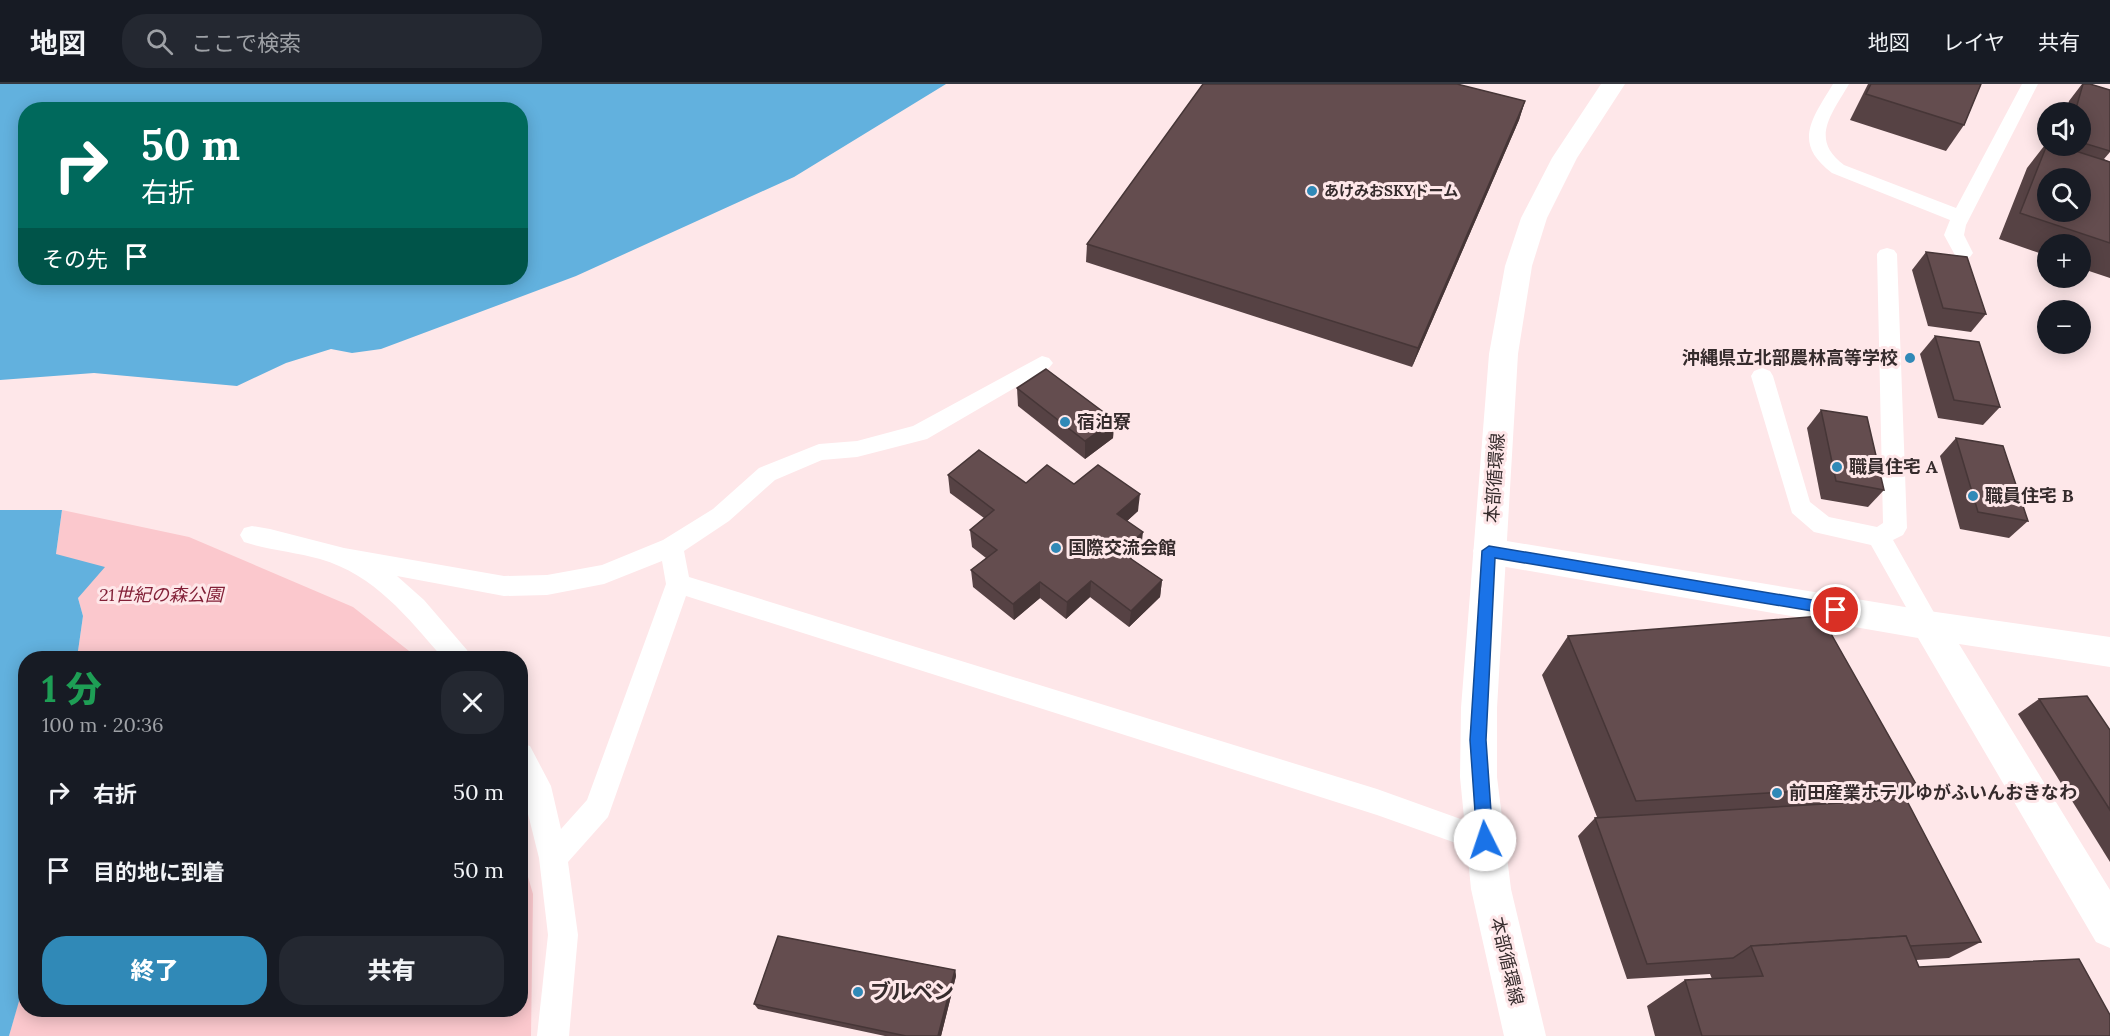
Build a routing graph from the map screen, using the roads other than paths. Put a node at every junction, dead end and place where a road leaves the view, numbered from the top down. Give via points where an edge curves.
1 (1613, 84) edge
2 (1841, 84) edge
3 (2030, 84) edge
4 (1961, 217) junction
5 (1963, 253) dead end
6 (1887, 254) dead end
7 (1042, 363) dead end
8 (1762, 376) dead end
9 (252, 535) dead end
10 (1879, 537) junction
11 (671, 547) junction
12 (1489, 551) junction
13 (346, 557) junction
14 (678, 584) junction
15 (1929, 625) junction
16 (452, 651) edge
17 (2110, 652) edge
18 (528, 770) edge
19 (1485, 840) junction
20 (553, 858) junction
21 (2110, 926) edge
22 (553, 1036) edge
23 (1525, 1036) edge

1 - 12 main road, 本部循環線 via 1544,198 1519,263 1504,351
2 - 4 lane via 1818,126 1816,143 1822,157 1838,169
3 - 4 lane
4 - 5 lane via 1954,235
6 - 10 lane via 1895,528
7 - 11 lane via 919,433 857,449 819,452 767,474 722,514
8 - 10 lane via 1800,507 1822,525
9 - 13 lane
10 - 15 lane
11 - 13 lane via 604,574 547,585 504,586
11 - 14 lane
12 - 15 main road
12 - 19 main road, 本部循環線 via 1478,740
13 - 16 lane via 386,580
14 - 19 lane via 1377,802
14 - 20 lane via 598,808
15 - 17 main road
15 - 21 main road
18 - 20 lane via 537,786
19 - 23 main road, 本部循環線 via 1502,950
20 - 22 lane via 563,935

